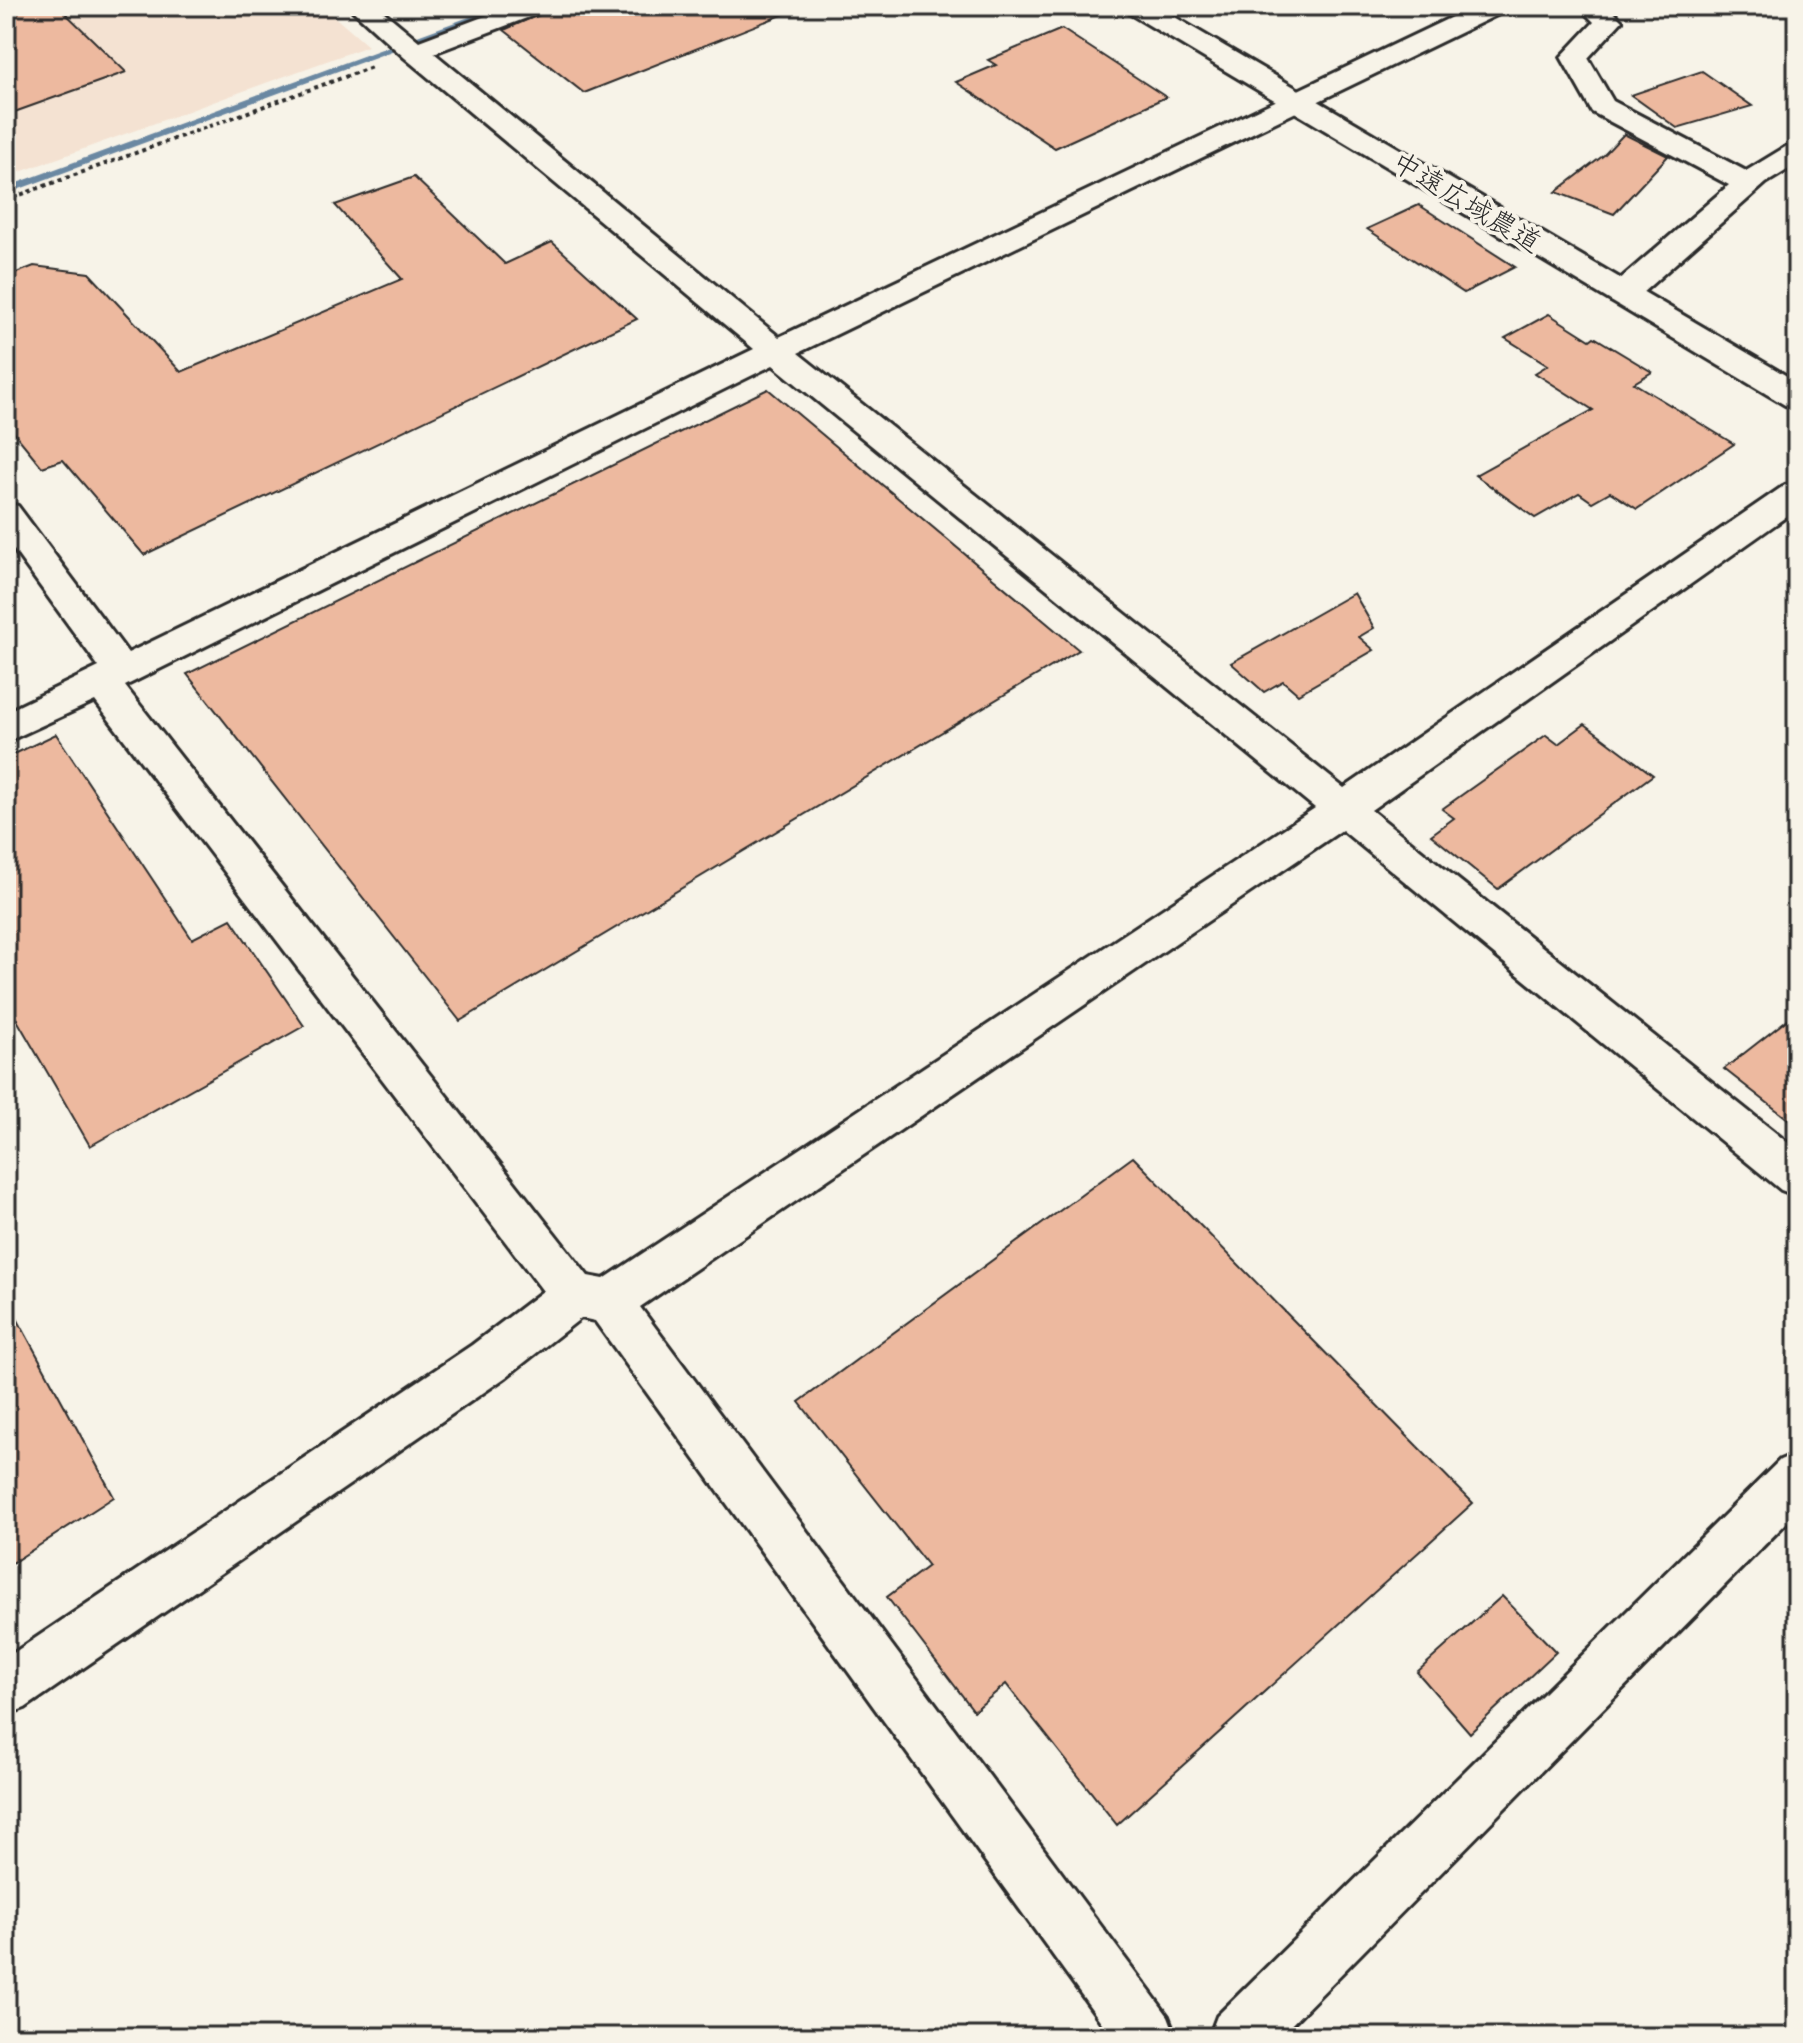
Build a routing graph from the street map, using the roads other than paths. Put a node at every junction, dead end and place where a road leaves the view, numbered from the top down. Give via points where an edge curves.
1 (361, 6) edge
2 (536, 6) edge
3 (1137, 6) edge
4 (1496, 6) edge
5 (1591, 6) edge
6 (414, 52) junction
7 (1295, 100) junction
8 (1797, 152) edge
9 (1748, 184) junction
10 (1622, 294) junction
11 (776, 351) junction
12 (1797, 397) edge
13 (1797, 493) edge
14 (6, 514) edge
15 (112, 678) junction
16 (6, 728) edge
17 (1342, 810) junction
18 (1797, 1176) edge
19 (592, 1298) junction
20 (1797, 1477) edge
21 (6, 1689) edge
22 (1147, 2037) edge
23 (1238, 2037) edge

1 - 6 street
2 - 6 street
3 - 7 street, 中遠広域農道
4 - 7 street
5 - 9 street via 1609,21 1574,57 1602,106
6 - 11 street
7 - 10 street, 中遠広域農道
7 - 11 street
8 - 9 street
9 - 10 street
10 - 12 street, 中遠広域農道
11 - 15 street
11 - 17 street
13 - 17 street
14 - 15 street
15 - 16 street
15 - 19 street
17 - 18 street
17 - 19 street
19 - 21 street via 489,1361
19 - 22 street
20 - 23 street

